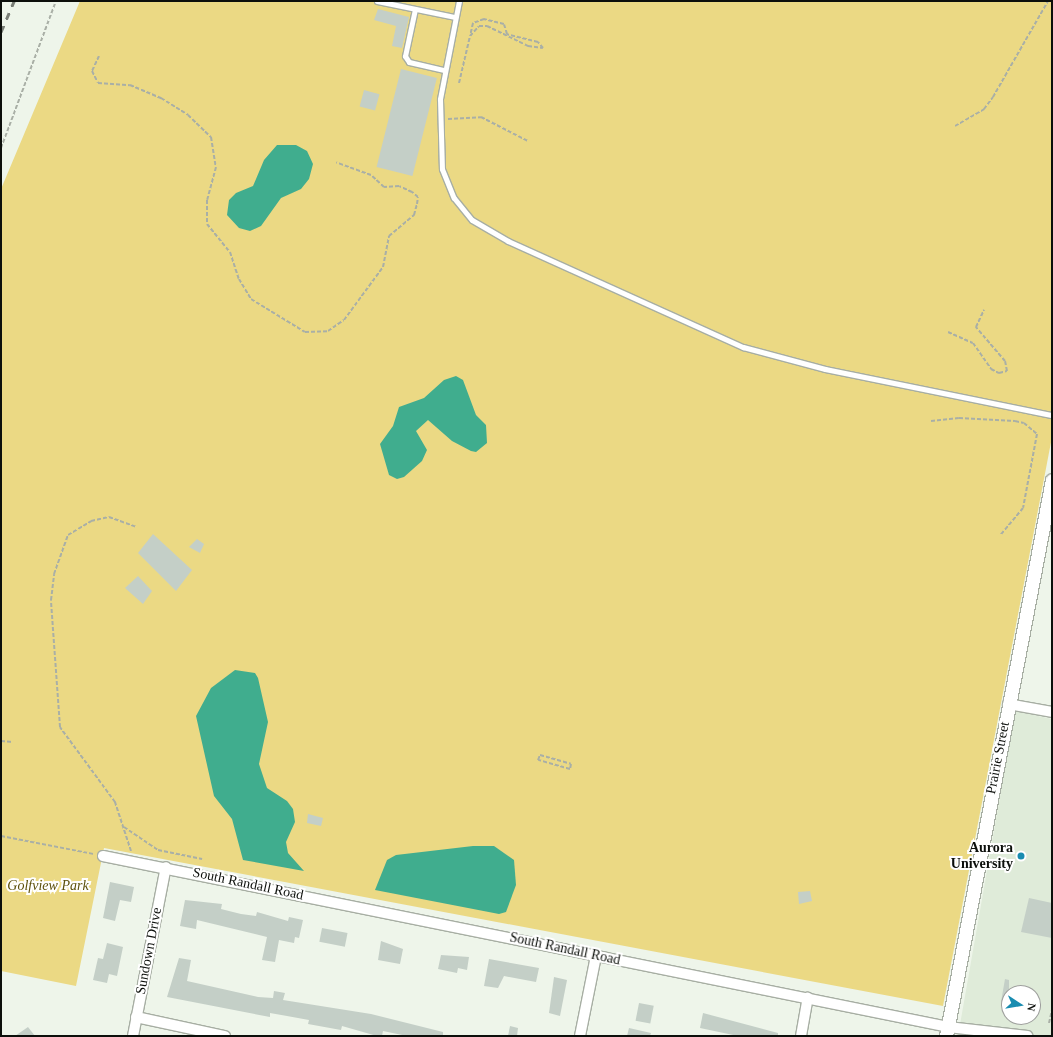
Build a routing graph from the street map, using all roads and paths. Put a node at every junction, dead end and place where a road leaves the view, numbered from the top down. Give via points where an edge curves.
1 (56, 1) edge
2 (377, 1) edge
3 (459, 1) edge
4 (1048, 1) edge
5 (415, 9) junction
6 (455, 17) junction
7 (470, 36) junction
8 (99, 56) dead end
9 (443, 70) junction
10 (459, 83) dead end
11 (447, 119) dead end
12 (955, 126) dead end
13 (528, 141) dead end
14 (1, 148) edge
15 (336, 162) dead end
16 (984, 310) dead end
17 (948, 332) dead end
18 (1052, 415) edge
19 (931, 421) dead end
20 (1052, 480) edge
21 (136, 527) dead end
22 (1000, 535) dead end
23 (1008, 704) junction
24 (1052, 712) edge
25 (1, 741) edge
26 (13, 742) dead end
27 (571, 764) joint
28 (123, 827) junction
29 (1, 836) edge
30 (103, 856) joint
31 (202, 859) dead end
32 (134, 860) junction
33 (166, 867) junction
34 (596, 956) junction
35 (808, 998) junction
36 (1052, 1010) edge
37 (136, 1018) junction
38 (1049, 1023) dead end
39 (947, 1031) edge
40 (132, 1036) edge
41 (225, 1036) edge
42 (580, 1036) edge
43 (801, 1036) edge
44 (1027, 1036) edge

1 - 14 path
2 - 5 lane
3 - 6 lane
4 - 12 path via 993,97 984,109
5 - 6 lane
5 - 9 lane via 405,56 409,62
6 - 9 lane
7 - 7 path via 479,26 487,26 528,46 543,48 538,42 507,34 504,24 484,18 473,23
7 - 10 path
8 - 15 path via 92,71 98,83 130,85 161,98 188,115 211,137 216,167 207,200 207,224 230,252 239,279 251,299 306,332 328,331 344,320 383,267 389,236 414,215 417,204 418,197 412,192 399,186 384,187 371,175
9 - 18 lane via 440,99 442,169 454,198 472,220 508,241 743,347 825,369
11 - 13 path via 481,117
16 - 17 path via 976,327 1005,361 1007,371 999,373 991,369 973,343
19 - 22 path via 959,418 1015,421 1024,423 1037,434 1023,508 1019,518
20 - 23 street, Prairie Street
21 - 28 path via 109,517 91,521 72,531 60,551 51,600 60,727 68,743 99,776 115,802
23 - 24 street
23 - 39 street, Prairie Street
25 - 26 path
27 - 27 path via 540,755 538,758 566,769
28 - 31 path via 158,850
28 - 32 path
29 - 30 path
30 - 32 street, South Randall Road
32 - 33 street, South Randall Road
33 - 34 street, South Randall Road
33 - 37 street, Sundown Drive
34 - 35 street, South Randall Road
34 - 42 street
35 - 39 street, South Randall Road
35 - 43 street
36 - 38 path
37 - 40 street, Sundown Drive
37 - 41 street
39 - 44 street, South Randall Road

